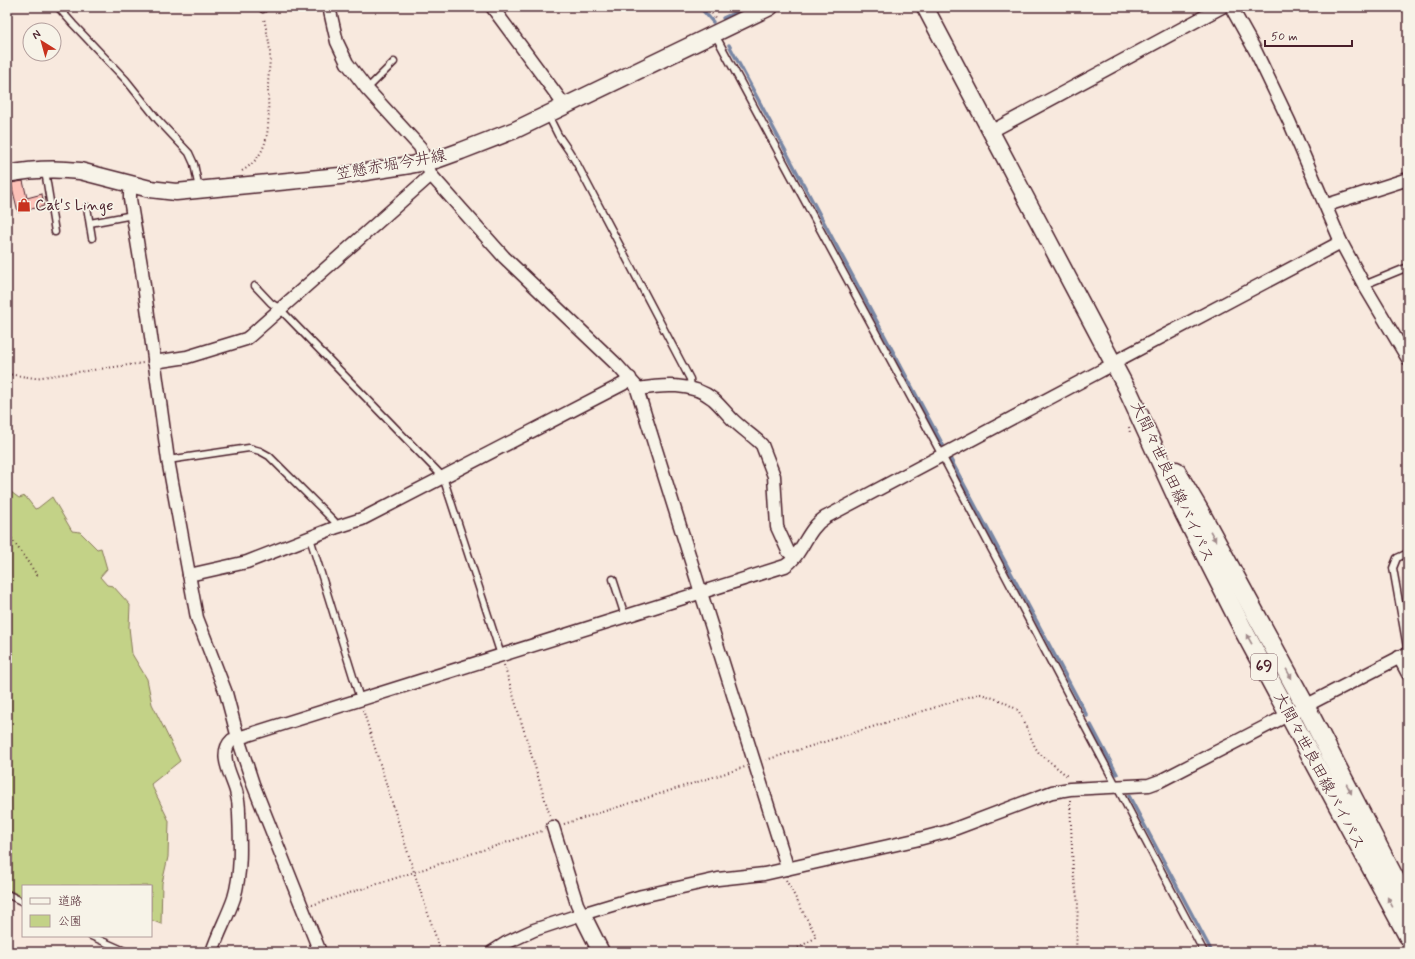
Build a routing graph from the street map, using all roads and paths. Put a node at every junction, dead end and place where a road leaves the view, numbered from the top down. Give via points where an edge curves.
1 (58, 7) edge
2 (329, 7) edge
3 (492, 7) edge
4 (770, 7) edge
5 (925, 7) edge
6 (1222, 7) edge
7 (1231, 7) edge
8 (262, 8) edge
9 (714, 34) junction
10 (394, 62) dead end
11 (367, 89) junction
12 (565, 106) junction
13 (548, 114) junction
14 (990, 132) junction
15 (46, 168) junction
16 (428, 168) junction
17 (7, 174) edge
18 (237, 174) dead end
19 (1408, 179) edge
20 (132, 184) junction
21 (200, 191) junction
22 (1326, 205) junction
23 (87, 207) dead end
24 (133, 215) junction
25 (90, 223) junction
26 (55, 232) dead end
27 (92, 238) dead end
28 (1341, 242) junction
29 (1408, 267) edge
30 (1364, 285) junction
31 (255, 286) dead end
32 (280, 309) junction
33 (1408, 359) edge
34 (154, 362) junction
35 (1114, 363) junction
36 (7, 374) edge
37 (630, 378) junction
38 (691, 388) junction
39 (638, 389) junction
40 (1129, 393) junction
41 (7, 418) edge
42 (11, 420) dead end
43 (942, 456) junction
44 (168, 460) junction
45 (443, 477) junction
46 (337, 527) junction
47 (7, 532) edge
48 (310, 538) junction
49 (1408, 553) edge
50 (794, 557) junction
51 (189, 575) junction
52 (40, 578) dead end
53 (613, 579) dead end
54 (702, 591) junction
55 (625, 616) junction
56 (1405, 654) edge
57 (501, 655) junction
58 (1408, 674) edge
59 (360, 699) junction
60 (1306, 705) junction
61 (1289, 714) junction
62 (238, 738) junction
63 (756, 764) junction
64 (1116, 787) junction
65 (1070, 790) junction
66 (553, 827) junction
67 (784, 869) junction
68 (414, 872) junction
69 (7, 894) edge
70 (22, 902) edge
71 (1408, 904) edge
72 (302, 909) junction
73 (582, 914) junction
74 (1408, 936) edge
75 (93, 937) edge
76 (127, 952) edge
77 (212, 952) edge
78 (320, 952) edge
79 (441, 952) edge
80 (492, 952) edge
81 (601, 952) edge
82 (790, 952) edge
83 (1076, 952) edge
84 (1204, 952) edge

1 - 21 lane via 189,153
2 - 11 street via 342,54
3 - 12 street
4 - 9 main road, 笠懸赤堀今井線
5 - 14 main road
6 - 14 street
7 - 22 street via 1286,114
8 - 18 path via 270,53 270,124 260,154 249,167
9 - 12 main road, 笠懸赤堀今井線
9 - 43 lane
10 - 11 lane
11 - 16 street via 420,147
12 - 13 main road, 笠懸赤堀今井線
13 - 16 main road, 笠懸赤堀今井線
13 - 38 lane via 690,379
14 - 35 main road
15 - 17 main road, 笠懸赤堀今井線
15 - 20 main road, 笠懸赤堀今井線 via 80,171
15 - 26 lane
16 - 21 main road, 笠懸赤堀今井線
16 - 32 street
16 - 37 street via 504,257
19 - 22 street
20 - 21 main road, 笠懸赤堀今井線 via 169,192
20 - 24 street via 130,199
22 - 28 street
23 - 25 lane
24 - 25 lane
24 - 34 street
25 - 27 lane
28 - 30 street
28 - 35 street
29 - 30 lane
30 - 33 street
31 - 32 lane
32 - 34 street via 246,339 187,358
32 - 45 lane
34 - 36 path via 35,378
34 - 44 street
35 - 40 main road
35 - 43 street
37 - 39 street
37 - 45 street via 623,384
38 - 39 street via 669,386
38 - 50 street via 713,399 762,445 774,476 777,528 788,551
39 - 54 street
40 -> 60 main road, 大間々世良田線バイパス / 69 via 1199,510
61 -> 40 main road, 大間々世良田線バイパス / 69 via 1184,513
41 - 42 path
43 - 50 street via 822,520 814,527
43 - 64 lane
44 - 46 lane via 249,448 260,450 275,461
44 - 51 street
45 - 46 street via 362,519
45 - 57 lane
46 - 48 street
47 - 52 path
48 - 51 street via 247,562
48 - 59 lane
49 - 56 lane via 1397,558 1393,568
50 - 54 street via 785,566
51 - 62 street via 197,618 226,693
53 - 55 lane
54 - 55 street
54 - 63 street
55 - 57 street
56 - 58 street
56 - 60 street
57 - 59 street
57 - 66 path
59 - 62 street
59 - 68 path
60 - 61 street
60 -> 71 main road, 大間々世良田線バイパス / 69
61 - 64 street via 1160,781 1149,785
74 -> 61 main road, 大間々世良田線バイパス / 69
62 - 72 street via 253,784
62 - 77 street via 229,743 225,755 239,811 238,876 234,898
63 - 65 path via 981,694 1018,710 1035,748 1066,775
63 - 66 path
63 - 67 street via 785,860
64 - 65 street
64 - 84 lane
65 - 67 street via 1052,792 942,832 870,851
65 - 83 path via 1073,872 1078,902
66 - 68 path
66 - 73 street
67 - 73 street via 682,887
67 - 82 path via 785,880 815,934 815,938 810,942
68 - 72 path
68 - 79 path
69 - 70 lane
72 - 78 street
73 - 80 street via 534,930
73 - 81 main road
75 - 76 lane

